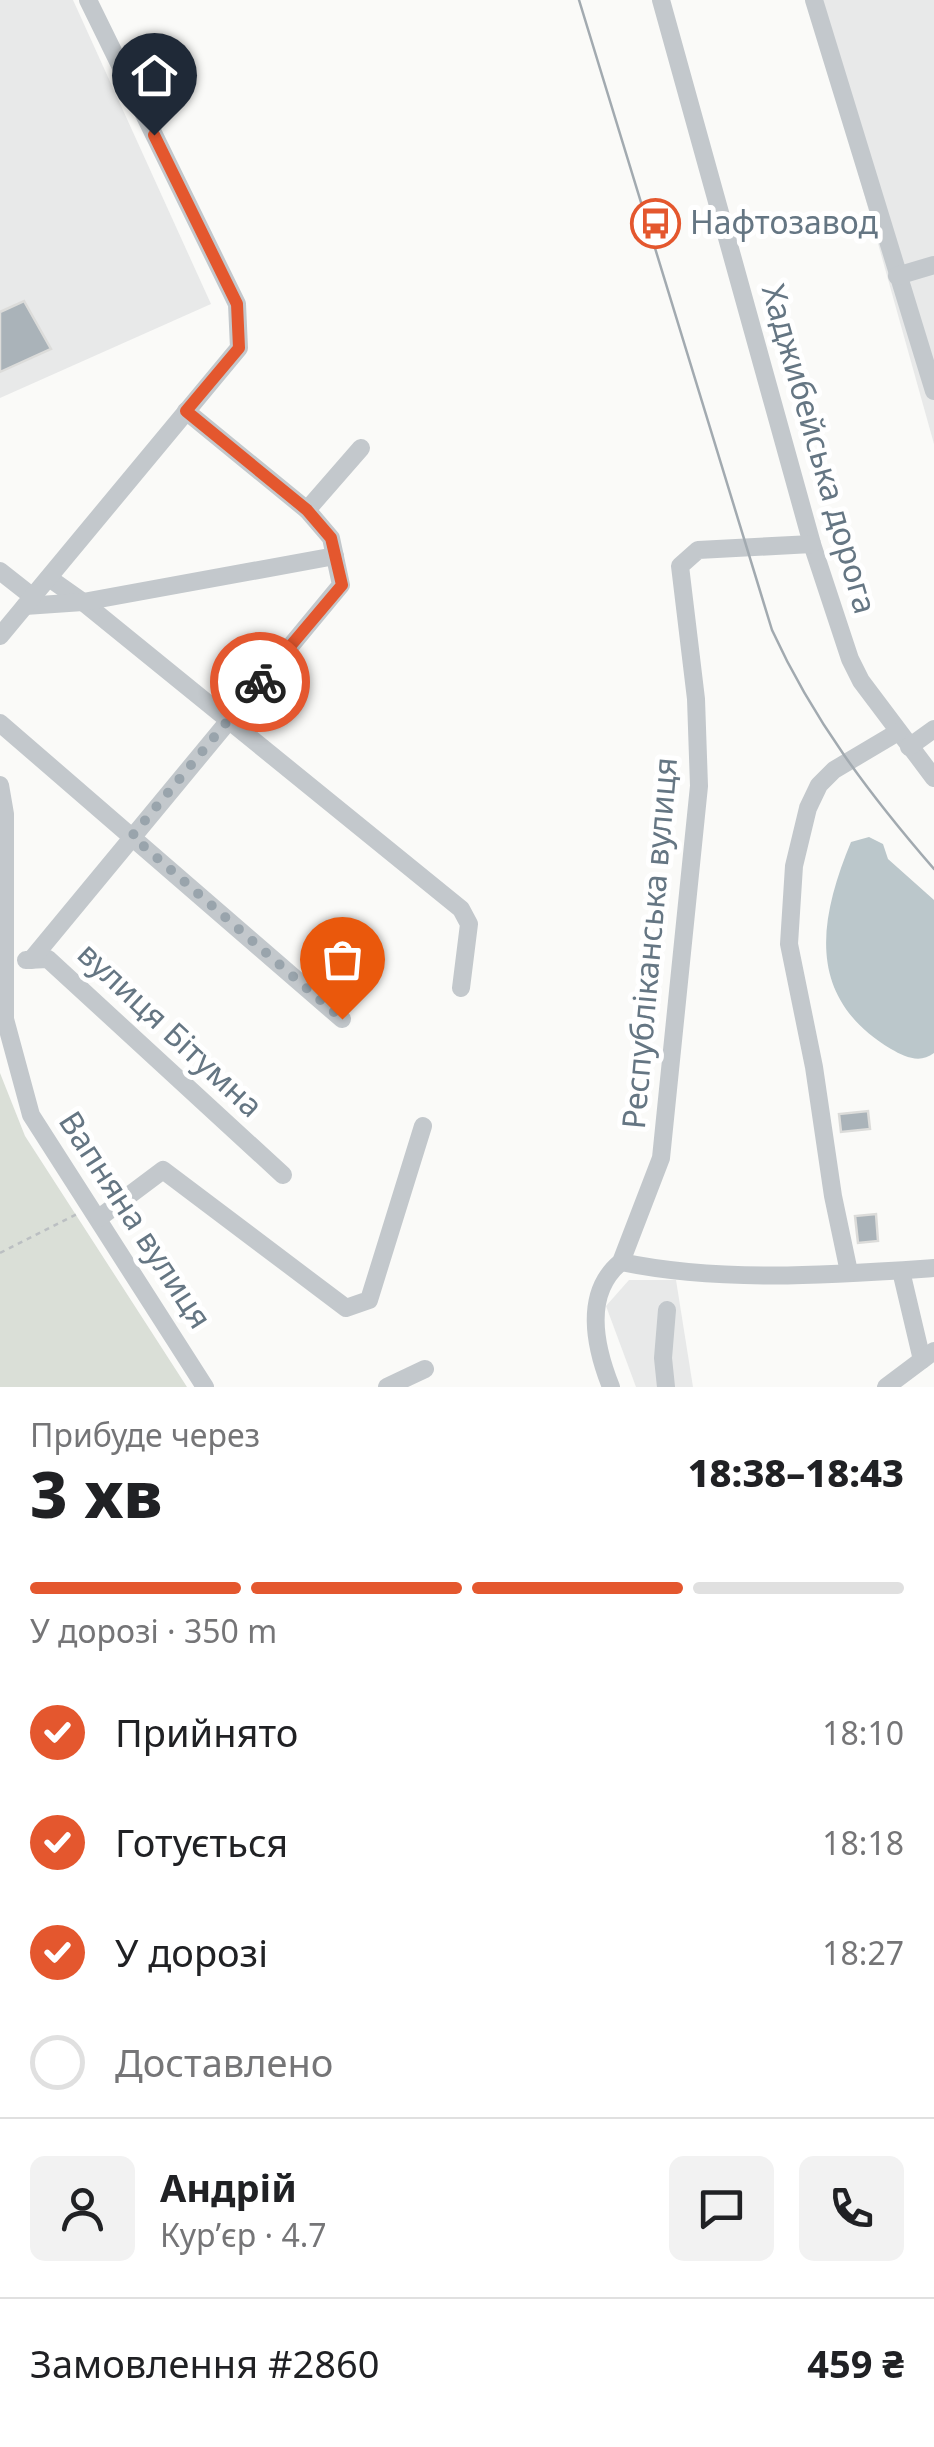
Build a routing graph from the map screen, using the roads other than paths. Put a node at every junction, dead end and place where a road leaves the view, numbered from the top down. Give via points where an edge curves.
1 (88, 0) edge
2 (661, 0) edge
3 (814, 0) edge
4 (934, 265) edge
5 (897, 276) junction
6 (934, 391) edge
7 (186, 411) junction
8 (361, 448) dead end
9 (307, 510) junction
10 (812, 544) junction
11 (335, 556) junction
12 (0, 572) edge
13 (49, 578) junction
14 (29, 602) junction
15 (83, 602) junction
16 (0, 636) edge
17 (228, 721) junction
18 (0, 723) edge
19 (934, 729) edge
20 (904, 740) junction
21 (934, 778) edge
22 (0, 785) edge
23 (132, 836) junction
24 (31, 960) junction
25 (5, 961) junction
26 (461, 988) dead end
27 (342, 1019) dead end
28 (423, 1126) dead end
29 (282, 1175) dead end
30 (95, 1212) junction
31 (620, 1262) junction
32 (934, 1268) edge
33 (901, 1270) junction
34 (850, 1272) junction
35 (666, 1310) dead end
36 (928, 1356) edge
37 (425, 1369) dead end
38 (205, 1387) edge
39 (387, 1387) edge
40 (612, 1387) edge
41 (666, 1387) edge
42 (886, 1387) edge

1 - 7 street via 237,304 239,348
2 - 10 street, Хаджибейська дорога
3 - 5 street
4 - 5 street
5 - 6 street
7 - 9 street
7 - 13 street
8 - 9 street
9 - 11 street via 331,538
10 - 20 street, Хаджибейська дорога via 850,660
10 - 31 street, Республіканська вулиця via 698,550 680,566 699,786 661,1158
11 - 15 street
11 - 17 street via 342,585
12 - 14 street
13 - 14 street
13 - 15 street
14 - 15 street
14 - 16 street
15 - 17 street
17 - 23 street
17 - 26 street via 461,909 469,924
18 - 23 street
19 - 20 street
20 - 21 street, Хаджибейська дорога
20 - 34 street via 834,770 819,785 794,866 790,944
22 - 25 street, Вапняна вулиця
23 - 24 street
23 - 27 street
24 - 25 street, вулиця Бітумна
24 - 29 street, вулиця Бітумна via 48,959
25 - 30 street, Вапняна вулиця via 5,1019 31,1114
28 - 30 street via 370,1300 346,1308 163,1170
30 - 38 street, Вапняна вулиця
31 - 34 street via 706,1273
31 - 40 street, Республіканська вулиця via 598,1300 594,1334
32 - 33 street
33 - 34 street
33 - 36 street
35 - 41 street
36 - 42 street
37 - 39 street

